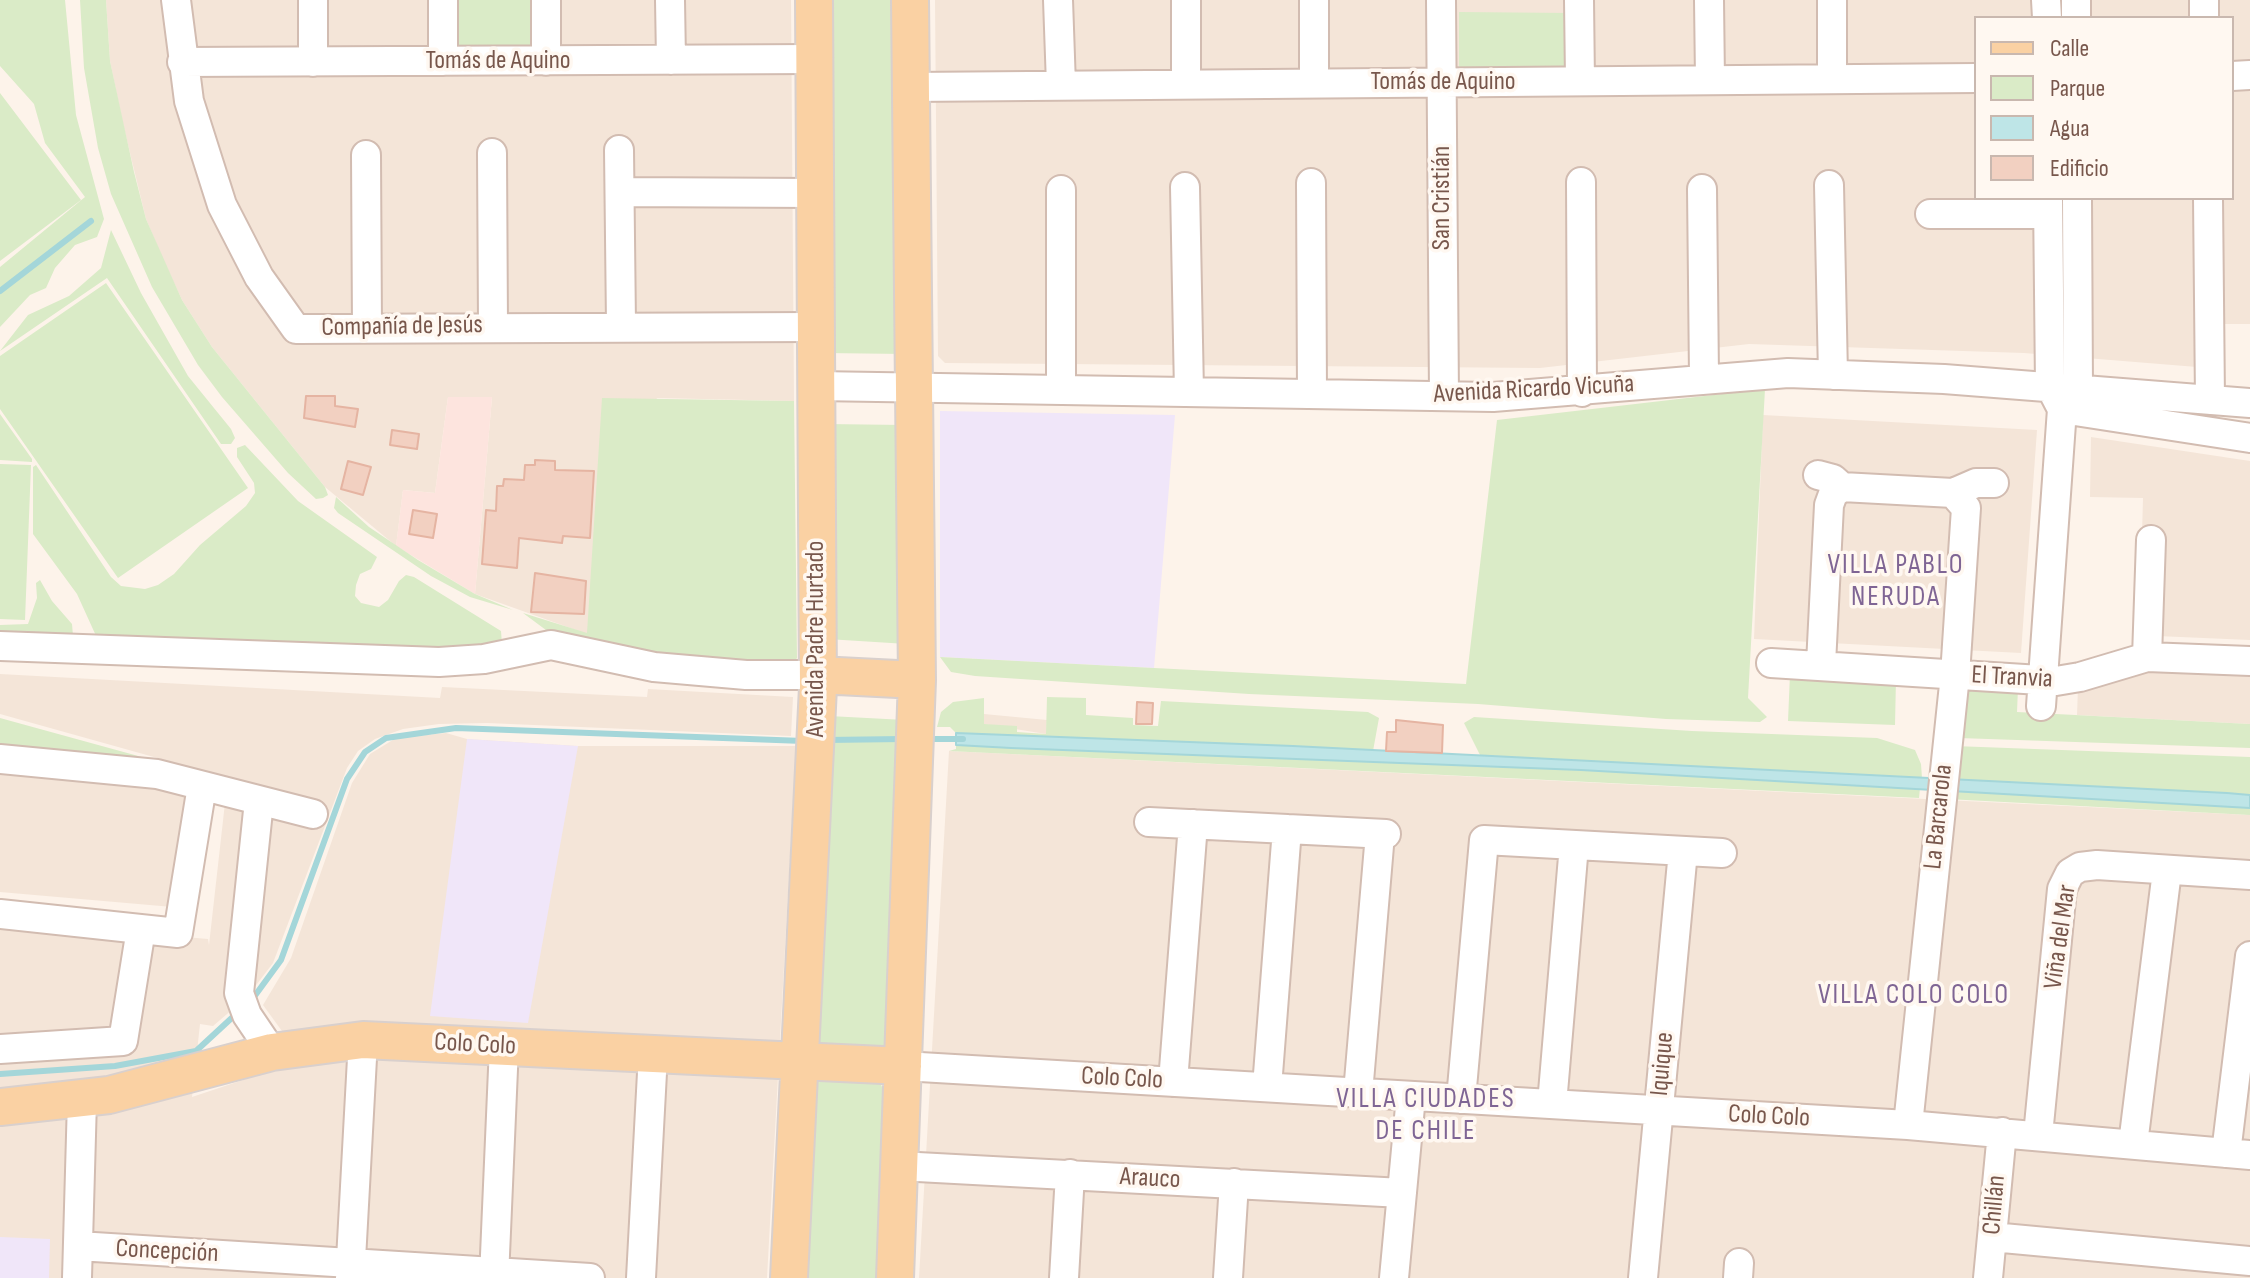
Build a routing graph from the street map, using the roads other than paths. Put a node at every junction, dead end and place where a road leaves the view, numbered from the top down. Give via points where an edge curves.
1 (176, 0) edge
2 (313, 0) edge
3 (443, 0) edge
4 (546, 0) edge
5 (670, 0) edge
6 (814, 0) edge
7 (910, 0) edge
8 (1058, 0) edge
9 (1186, 0) edge
10 (1314, 0) edge
11 (1441, 0) edge
12 (1579, 0) edge
13 (1709, 0) edge
14 (1832, 0) edge
15 (814, 59) junction
16 (671, 60) junction
17 (443, 61) junction
18 (546, 61) junction
19 (182, 62) junction
20 (313, 62) junction
21 (1974, 78) edge
22 (1832, 79) junction
23 (1710, 80) junction
24 (1580, 81) junction
25 (1441, 82) junction
26 (1314, 83) junction
27 (1186, 84) junction
28 (1061, 85) junction
29 (911, 87) junction
30 (619, 150) dead end
31 (492, 153) dead end
32 (366, 155) dead end
33 (1581, 182) dead end
34 (1311, 183) dead end
35 (1829, 185) dead end
36 (1185, 187) dead end
37 (1702, 189) dead end
38 (1061, 190) dead end
39 (620, 192) junction
40 (815, 193) junction
41 (2077, 200) edge
42 (2208, 200) edge
43 (2048, 206) edge
44 (1930, 214) dead end
45 (621, 325) junction
46 (493, 326) junction
47 (816, 327) junction
48 (367, 328) junction
49 (1833, 375) junction
50 (1704, 377) junction
51 (816, 386) junction
52 (913, 387) junction
53 (1061, 389) junction
54 (1189, 392) junction
55 (1582, 392) junction
56 (1312, 394) junction
57 (2063, 394) junction
58 (1444, 396) junction
59 (2210, 400) junction
60 (2250, 403) edge
61 (2250, 438) edge
62 (1994, 483) dead end
63 (1960, 500) junction
64 (2151, 540) dead end
65 (0, 646) edge
66 (2147, 657) junction
67 (2250, 661) edge
68 (1771, 663) dead end
69 (1821, 664) junction
70 (818, 675) junction
71 (1955, 675) junction
72 (2045, 678) junction
73 (917, 680) junction
74 (2041, 706) dead end
75 (0, 759) edge
76 (202, 786) junction
77 (259, 801) junction
78 (313, 814) dead end
79 (1149, 822) dead end
80 (1193, 824) junction
81 (1287, 829) junction
82 (1574, 845) junction
83 (1683, 851) junction
84 (1722, 853) dead end
85 (2167, 871) junction
86 (2250, 875) edge
87 (0, 914) edge
88 (141, 929) junction
89 (2250, 956) edge
90 (363, 1040) junction
91 (504, 1046) junction
92 (0, 1049) edge
93 (272, 1052) junction
94 (653, 1054) junction
95 (798, 1062) junction
96 (903, 1066) junction
97 (1173, 1082) junction
98 (1267, 1087) junction
99 (1358, 1093) junction
100 (1411, 1096) junction
101 (1461, 1099) junction
102 (82, 1100) junction
103 (1552, 1104) junction
104 (0, 1107) edge
105 (1659, 1110) junction
106 (1908, 1125) junction
107 (2002, 1132) junction
108 (2038, 1135) junction
109 (2133, 1144) junction
110 (2238, 1154) edge
111 (899, 1166) junction
112 (1070, 1174) junction
113 (1234, 1183) junction
114 (1402, 1193) junction
115 (1992, 1237) junction
116 (78, 1246) junction
117 (2250, 1261) edge
118 (350, 1270) edge
119 (494, 1275) edge
120 (77, 1278) edge
121 (590, 1278) edge
122 (641, 1278) edge
123 (789, 1278) edge
124 (895, 1278) edge
125 (1064, 1278) edge
126 (1228, 1278) edge
127 (1394, 1278) edge
128 (1643, 1278) edge
129 (1988, 1278) edge

1 - 19 street, Compañía de Jesús
2 - 20 street
3 - 17 street
4 - 18 street
5 - 16 street
6 - 15 main road, Avenida Padre Hurtado
7 - 29 main road
8 - 28 street
9 - 27 street
10 - 26 street
11 - 25 street, San Cristián
12 - 24 street
13 - 23 street
14 - 22 street
15 - 16 street, Tomás de Aquino
15 - 40 main road, Avenida Padre Hurtado
16 - 18 street, Tomás de Aquino
17 - 18 street, Tomás de Aquino
17 - 20 street, Tomás de Aquino
19 - 20 street, Tomás de Aquino
19 - 48 street, Compañía de Jesús via 222,205 273,301 296,329
21 - 22 street, Tomás de Aquino
22 - 23 street, Tomás de Aquino
23 - 24 street, Tomás de Aquino
24 - 25 street, Tomás de Aquino
25 - 26 street, Tomás de Aquino
25 - 58 street, San Cristián
26 - 27 street, Tomás de Aquino
27 - 28 street, Tomás de Aquino
28 - 29 street, Tomás de Aquino
29 - 52 main road
30 - 39 street
31 - 46 street
32 - 48 street
33 - 55 street
34 - 56 street
35 - 49 street
36 - 54 street
37 - 50 street
38 - 53 street
39 - 40 street
39 - 45 street
40 - 47 main road, Avenida Padre Hurtado
41 - 57 street
42 - 59 street
43 - 44 street
43 - 57 street
45 - 46 street, Compañía de Jesús
45 - 47 street, Compañía de Jesús
46 - 48 street, Compañía de Jesús
47 - 51 main road, Avenida Padre Hurtado
49 - 50 street, Avenida Ricardo Vicuña
49 - 57 street, Avenida Ricardo Vicuña
50 - 55 street, Avenida Ricardo Vicuña
51 - 52 street, Avenida Ricardo Vicuña
51 - 70 main road, Avenida Padre Hurtado
52 - 53 street, Avenida Ricardo Vicuña
52 - 73 main road
53 - 54 street, Avenida Ricardo Vicuña
54 - 56 street, Avenida Ricardo Vicuña
55 - 58 street, Avenida Ricardo Vicuña
56 - 58 street, Avenida Ricardo Vicuña
57 - 59 street, Avenida Ricardo Vicuña
57 - 61 street, Avenida Ricardo Vicuña
57 - 72 street
59 - 60 street, Avenida Ricardo Vicuña
62 - 63 street via 1976,483
63 - 69 street via 1830,481
63 - 71 street, La Barcarola
64 - 66 street
65 - 70 street via 439,662 551,645 668,669
66 - 67 street, El Tranvia
66 - 72 street, El Tranvia via 2068,680
68 - 69 street, El Tranvia
69 - 71 street, El Tranvia
70 - 73 main road
70 - 95 main road, Avenida Padre Hurtado
71 - 72 street, El Tranvia
71 - 106 street, La Barcarola
72 - 74 street
73 - 96 main road
75 - 76 street via 157,774
76 - 77 street
76 - 88 street via 178,933
77 - 78 street
77 - 93 street via 240,981 244,1008
79 - 80 street
80 - 81 street
80 - 97 street
81 - 98 street
81 - 99 street via 1383,834
82 - 83 street
82 - 101 street via 1484,840
82 - 103 street
83 - 84 street
83 - 105 street, Iquique
85 - 86 street, Viña del Mar
85 - 108 street, Viña del Mar via 2080,867 2062,889
85 - 109 street
87 - 88 street
88 - 92 street via 123,1041
89 - 110 street
90 - 91 main road, Colo Colo
90 - 93 main road, Colo Colo
90 - 118 street
91 - 94 main road, Colo Colo
91 - 119 street
93 - 102 main road, Colo Colo
94 - 95 main road, Colo Colo
94 - 122 street
95 - 96 main road, Colo Colo
95 - 123 main road, Avenida Padre Hurtado
96 - 97 street, Colo Colo
96 - 111 main road
97 - 98 street, Colo Colo
98 - 99 street, Colo Colo
99 - 100 street, Colo Colo
100 - 101 street, Colo Colo
100 - 114 street
101 - 103 street, Colo Colo
102 - 104 main road, Colo Colo
102 - 116 street
103 - 105 street, Colo Colo
105 - 106 street, Colo Colo
105 - 128 street, Iquique
106 - 107 street, Colo Colo
107 - 108 street, Colo Colo
107 - 115 street, Chillán
108 - 109 street, Colo Colo
109 - 110 street, Colo Colo
111 - 112 street, Arauco
111 - 124 main road
112 - 113 street, Arauco
112 - 125 street
113 - 114 street, Arauco
113 - 126 street
114 - 127 street
115 - 117 street
115 - 129 street, Chillán
116 - 118 street, Concepción
116 - 120 street
118 - 119 street, Concepción
119 - 121 street, Concepción

